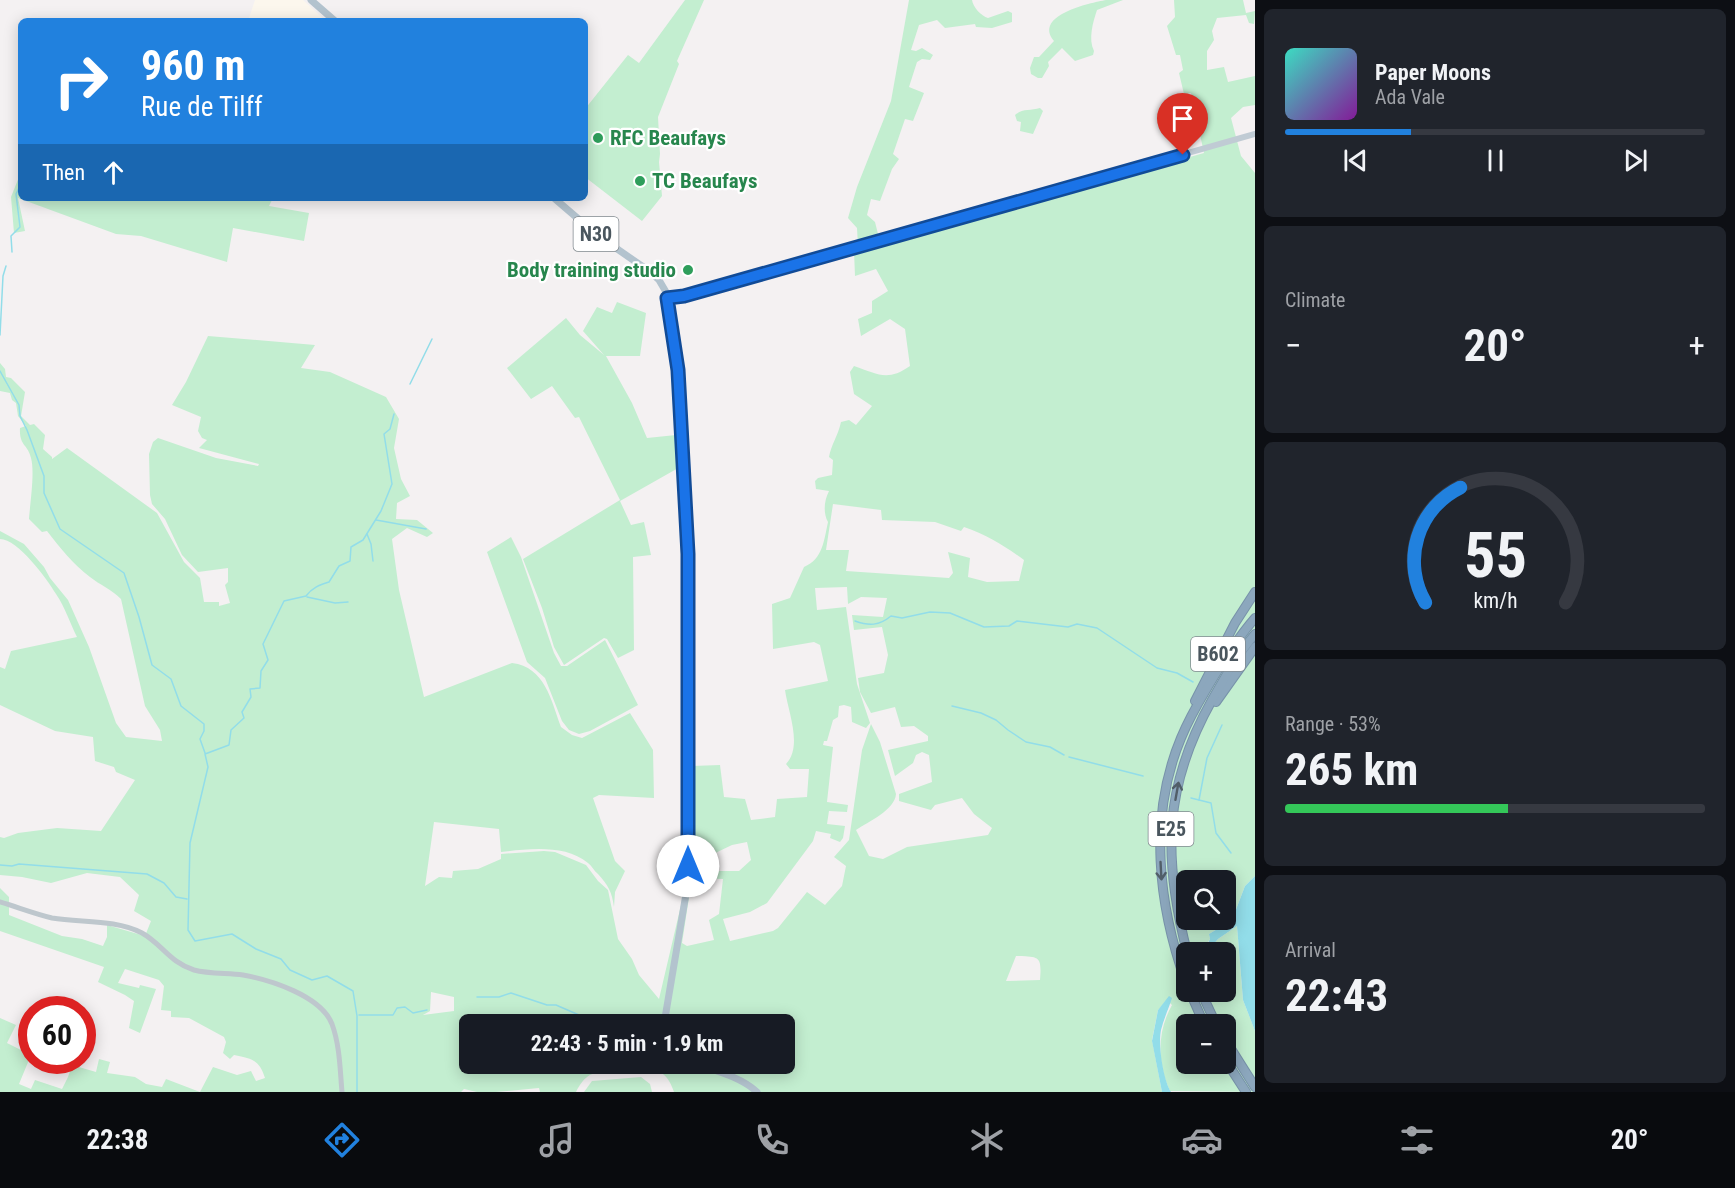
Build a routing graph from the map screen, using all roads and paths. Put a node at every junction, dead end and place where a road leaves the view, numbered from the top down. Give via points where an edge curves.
1 (310, 0) edge
2 (331, 18) edge
3 (1255, 134) edge
4 (558, 201) edge
5 (667, 298) junction
6 (1255, 592) edge
7 (1255, 618) edge
8 (1254, 635) edge
9 (1255, 647) edge
10 (1206, 710) junction
11 (1189, 720) junction
12 (0, 902) edge
13 (1184, 942) edge
14 (1176, 955) edge
15 (666, 1014) edge
16 (1236, 1057) edge
17 (721, 1074) edge
18 (1234, 1074) edge
19 (1255, 1087) edge
20 (342, 1092) edge
21 (756, 1092) edge
22 (1246, 1092) edge

1 - 2 main road
3 - 5 main road
4 - 5 main road, N30 via 607,243 656,276 664,285
5 - 15 main road, N30 via 678,370 688,554 688,882
6 - 11 highway, B602 via 1210,669
7 - 11 highway, E25 via 1222,663
8 - 10 highway, E25
9 - 10 highway, B602 via 1213,707
13 -> 10 highway, E25 via 1172,882 1172,815 1190,743
11 -> 14 highway, E25 via 1168,776 1162,813 1162,884
12 - 20 street via 51,918 119,926 143,934 177,963 196,970 243,975 299,993 320,1007 332,1022
16 - 19 highway
17 - 21 main road
18 - 22 highway

